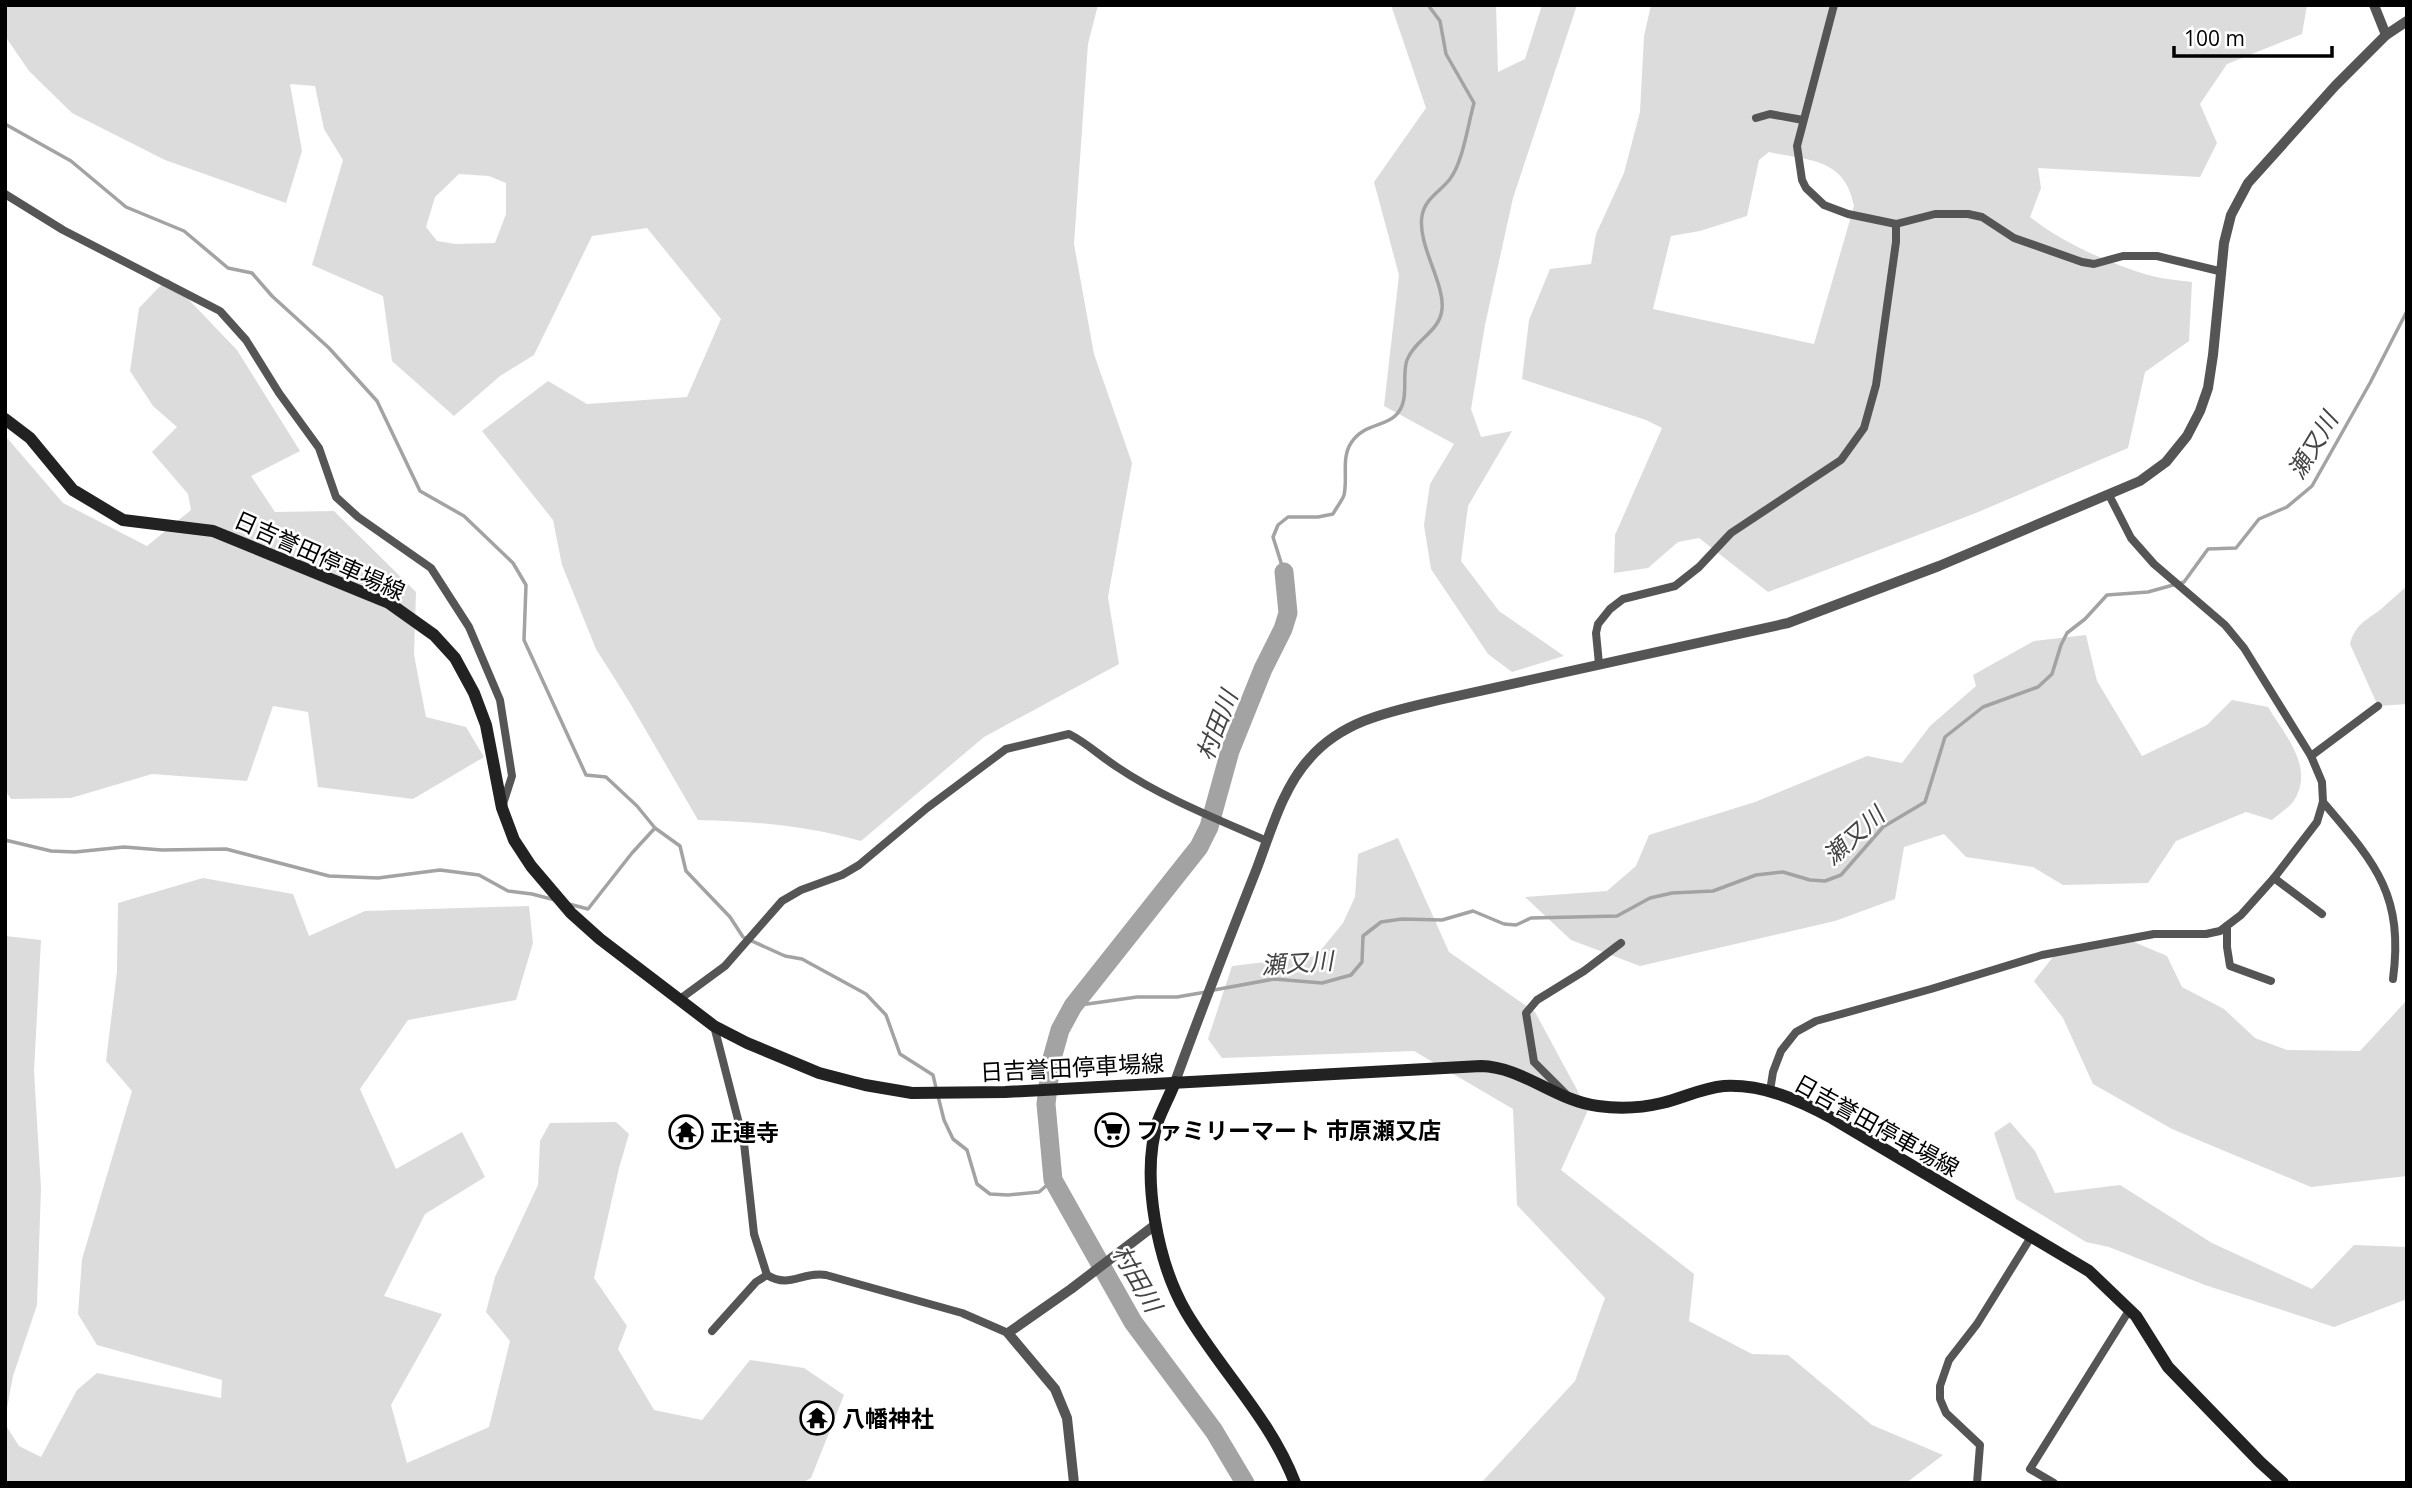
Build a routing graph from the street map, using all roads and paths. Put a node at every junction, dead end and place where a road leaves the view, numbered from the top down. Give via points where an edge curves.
1 (1834, 5) edge
2 (2374, 5) edge
3 (2407, 21) edge
4 (2386, 34) junction
5 (1756, 118) dead end
6 (1802, 120) junction
7 (5, 194) edge
8 (1896, 224) junction
9 (2219, 271) junction
10 (5, 419) edge
11 (2109, 495) junction
12 (1599, 664) junction
13 (2378, 706) dead end
14 (2311, 756) junction
15 (2323, 802) junction
16 (502, 808) junction
17 (1267, 841) junction
18 (2274, 878) junction
19 (2322, 914) dead end
20 (2227, 926) junction
21 (1621, 943) dead end
22 (2393, 979) dead end
23 (2271, 981) dead end
24 (680, 999) junction
25 (714, 1026) junction
26 (1175, 1082) junction
27 (1770, 1091) junction
28 (1573, 1100) junction
29 (1155, 1225) junction
30 (2031, 1237) junction
31 (767, 1275) junction
32 (2130, 1309) junction
33 (712, 1331) dead end
34 (1008, 1332) junction
35 (1074, 1483) edge
36 (1295, 1483) edge
37 (1977, 1483) edge
38 (2054, 1483) edge
39 (2283, 1483) edge

1 - 6 street
2 - 4 street
3 - 4 street
4 - 9 street via 2248,183 2231,215
5 - 6 street via 1770,114
6 - 8 street via 1797,156 1801,180 1811,194 1832,209
7 - 16 street via 63,230 220,311 246,340 319,448 336,497 431,569 468,627 500,700 512,776
8 - 9 street via 1935,214 1968,214 1982,217 2014,238 2082,262 2157,256
8 - 12 street via 1876,385 1864,428 1841,460 1731,533 1675,586 1623,599 1610,609 1596,633
9 - 11 street via 2208,388 2194,424 2166,462
10 - 16 main road, 日吉誉田停車場線 via 30,438 73,490 123,520 213,531 389,603 434,635 474,693 486,724
11 - 12 street via 1788,623
11 - 14 street via 2131,538 2244,648
12 - 17 street via 1359,722 1310,758 1286,794
13 - 14 street
14 - 15 street via 2322,782
15 - 18 street via 2317,822
15 - 22 street via 2367,855 2384,887 2396,926
16 - 24 main road, 日吉誉田停車場線 via 514,840 556,898 600,939
17 - 24 street via 1177,800 1069,734 1006,750 859,865 782,901 724,966
17 - 26 street
18 - 19 street
18 - 20 street
20 - 23 street via 2230,966
20 - 27 street via 2206,934 2154,934 2042,955 1816,1021 1796,1032 1781,1051
21 - 28 street via 1536,1000 1526,1013 1534,1062
24 - 25 main road, 日吉誉田停車場線
25 - 26 main road, 日吉誉田停車場線 via 819,1073 912,1093
25 - 31 street via 744,1143 754,1234
26 - 28 main road, 日吉誉田停車場線 via 1494,1066
26 - 29 main road via 1153,1145
27 - 28 main road, 日吉誉田停車場線 via 1725,1086 1629,1108
27 - 30 main road, 日吉誉田停車場線 via 1832,1118
29 - 34 street
29 - 36 main road via 1167,1273 1186,1312 1266,1423
30 - 32 main road, 日吉誉田停車場線 via 2089,1271
30 - 37 street via 1977,1324 1948,1360 1940,1386 1946,1413 1980,1445
31 - 33 street
31 - 34 street via 785,1282 826,1275 962,1313
32 - 38 street via 2030,1469
32 - 39 main road, 日吉誉田停車場線 via 2168,1367
34 - 35 street via 1055,1389 1067,1418

